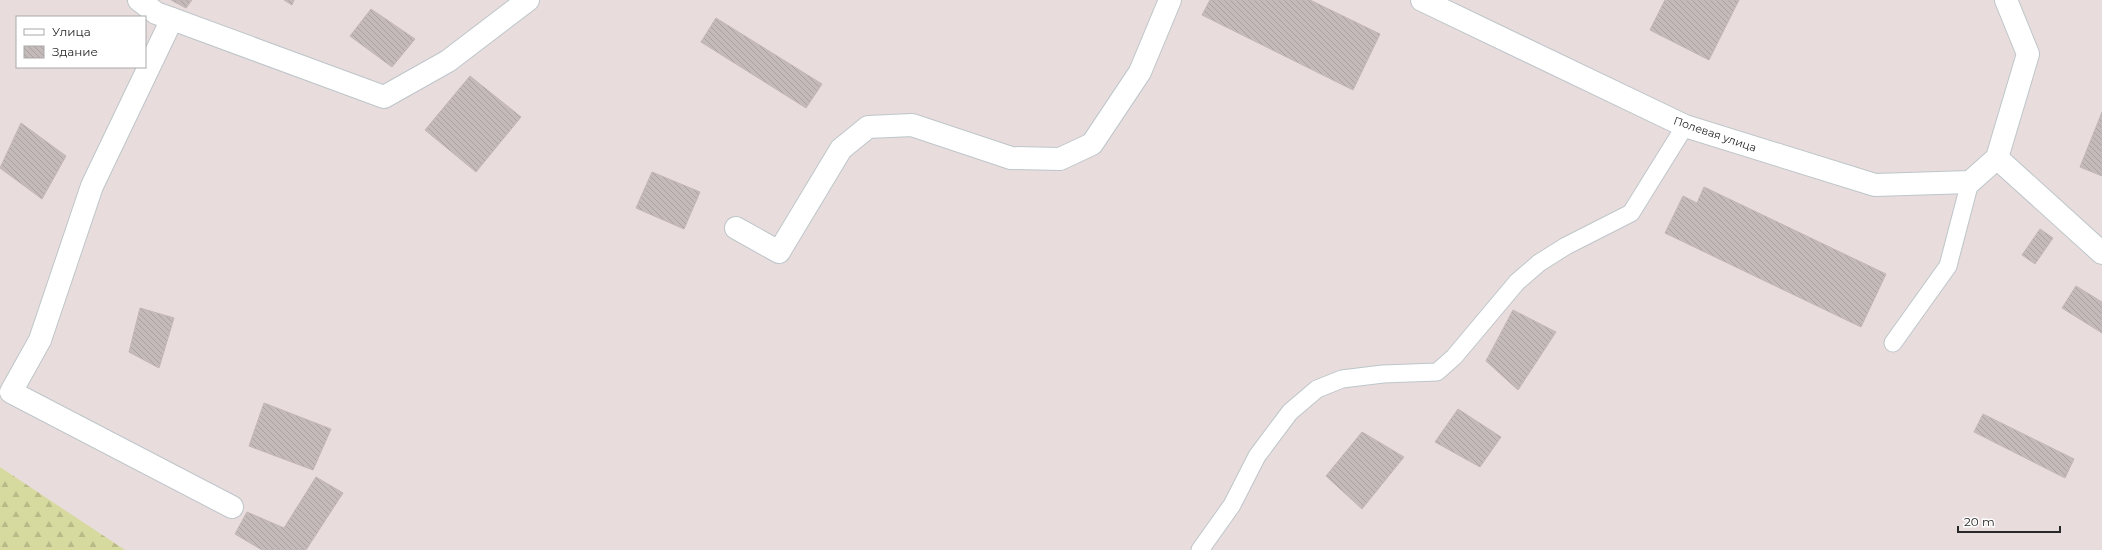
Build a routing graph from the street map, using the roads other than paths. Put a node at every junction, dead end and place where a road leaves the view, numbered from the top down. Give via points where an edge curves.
1 (138, 0) edge
2 (528, 0) edge
3 (1170, 0) edge
4 (1422, 0) edge
5 (2006, 0) edge
6 (172, 19) junction
7 (1685, 126) junction
8 (1997, 158) junction
9 (1970, 182) junction
10 (736, 228) dead end
11 (2102, 253) edge
12 (1893, 342) dead end
13 (5, 393) edge
14 (232, 507) dead end
15 (1200, 550) edge

1 - 6 street via 156,13
2 - 6 street via 448,61 384,97
3 - 10 street via 1140,72 1092,144 1060,159 1011,158 912,125 868,127 841,149 779,252
4 - 7 street, Полевая улица
5 - 8 street via 2028,54
6 - 13 street via 92,186 40,340
7 - 9 street, Полевая улица via 1875,185
7 - 15 lane via 1631,213 1566,246 1539,263 1517,282 1454,357 1437,372 1342,379 1317,389 1290,412 1256,456 1232,505
8 - 9 street
8 - 11 street
9 - 12 lane via 1948,266
13 - 14 street

